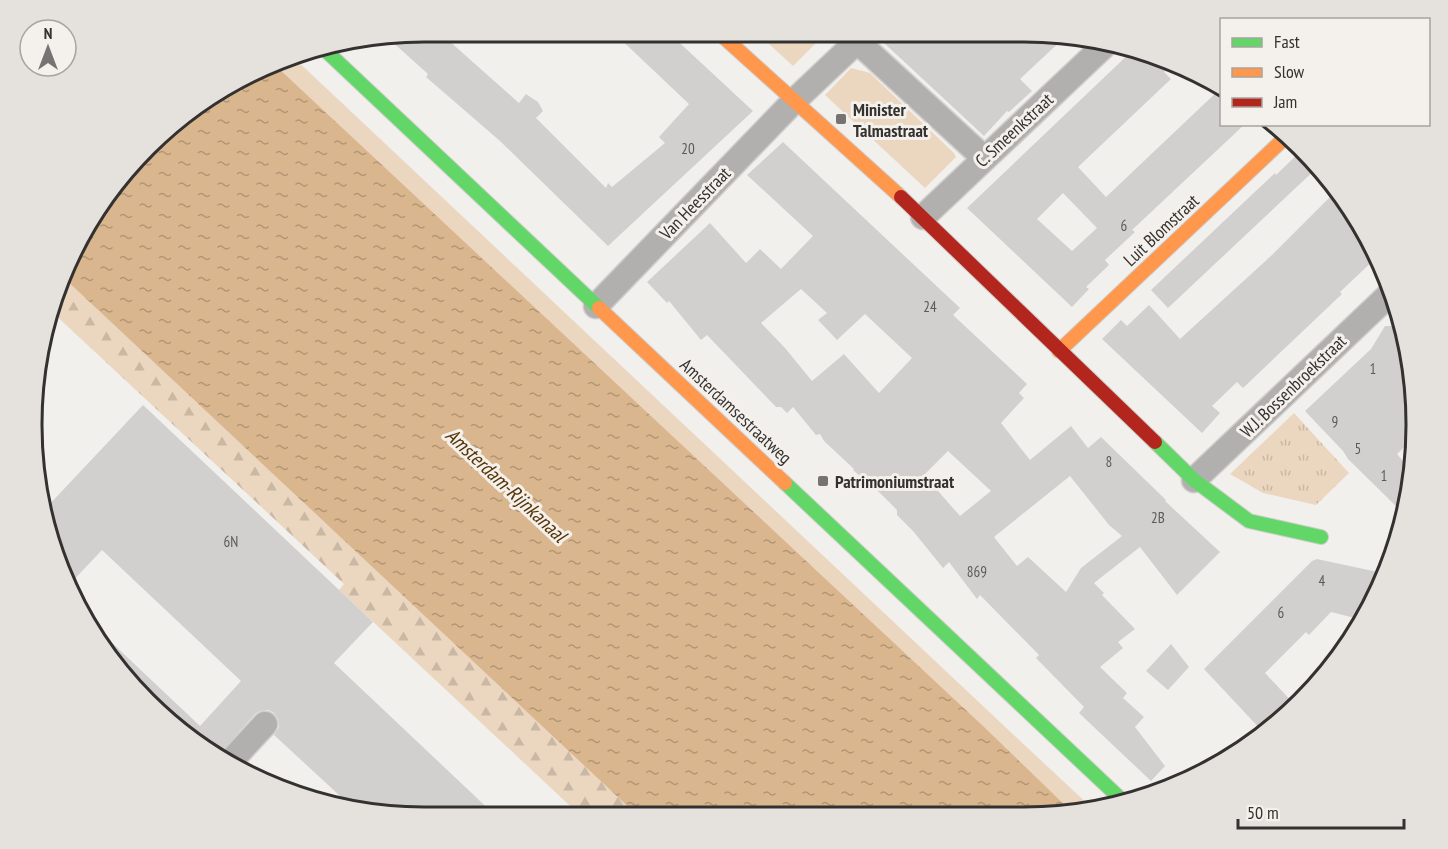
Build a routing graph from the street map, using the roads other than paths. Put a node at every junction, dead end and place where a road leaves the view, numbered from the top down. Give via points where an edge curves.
1 (729, 42) edge
2 (850, 42) edge
3 (864, 42) edge
4 (1100, 50) edge
5 (329, 54) edge
6 (794, 100) junction
7 (1281, 142) edge
8 (984, 158) junction
9 (923, 217) junction
10 (1385, 299) edge
11 (596, 306) junction
12 (1059, 351) junction
13 (1194, 480) junction
14 (1321, 537) dead end
15 (266, 724) dead end
16 (235, 757) edge
17 (1117, 795) edge

1 - 6 street
2 - 6 street
3 - 8 street
4 - 8 street, C. Smeenkstraat
5 - 11 street, Amsterdamsestraatweg
6 - 9 street
6 - 11 street, Van Heesstraat
7 - 12 street, Luit Blomstraat
8 - 9 street, C. Smeenkstraat
9 - 12 street
10 - 13 street, W.J. Bossenbroekstraat
11 - 17 street, Amsterdamsestraatweg
12 - 13 street
13 - 14 street via 1249,521
15 - 16 street

